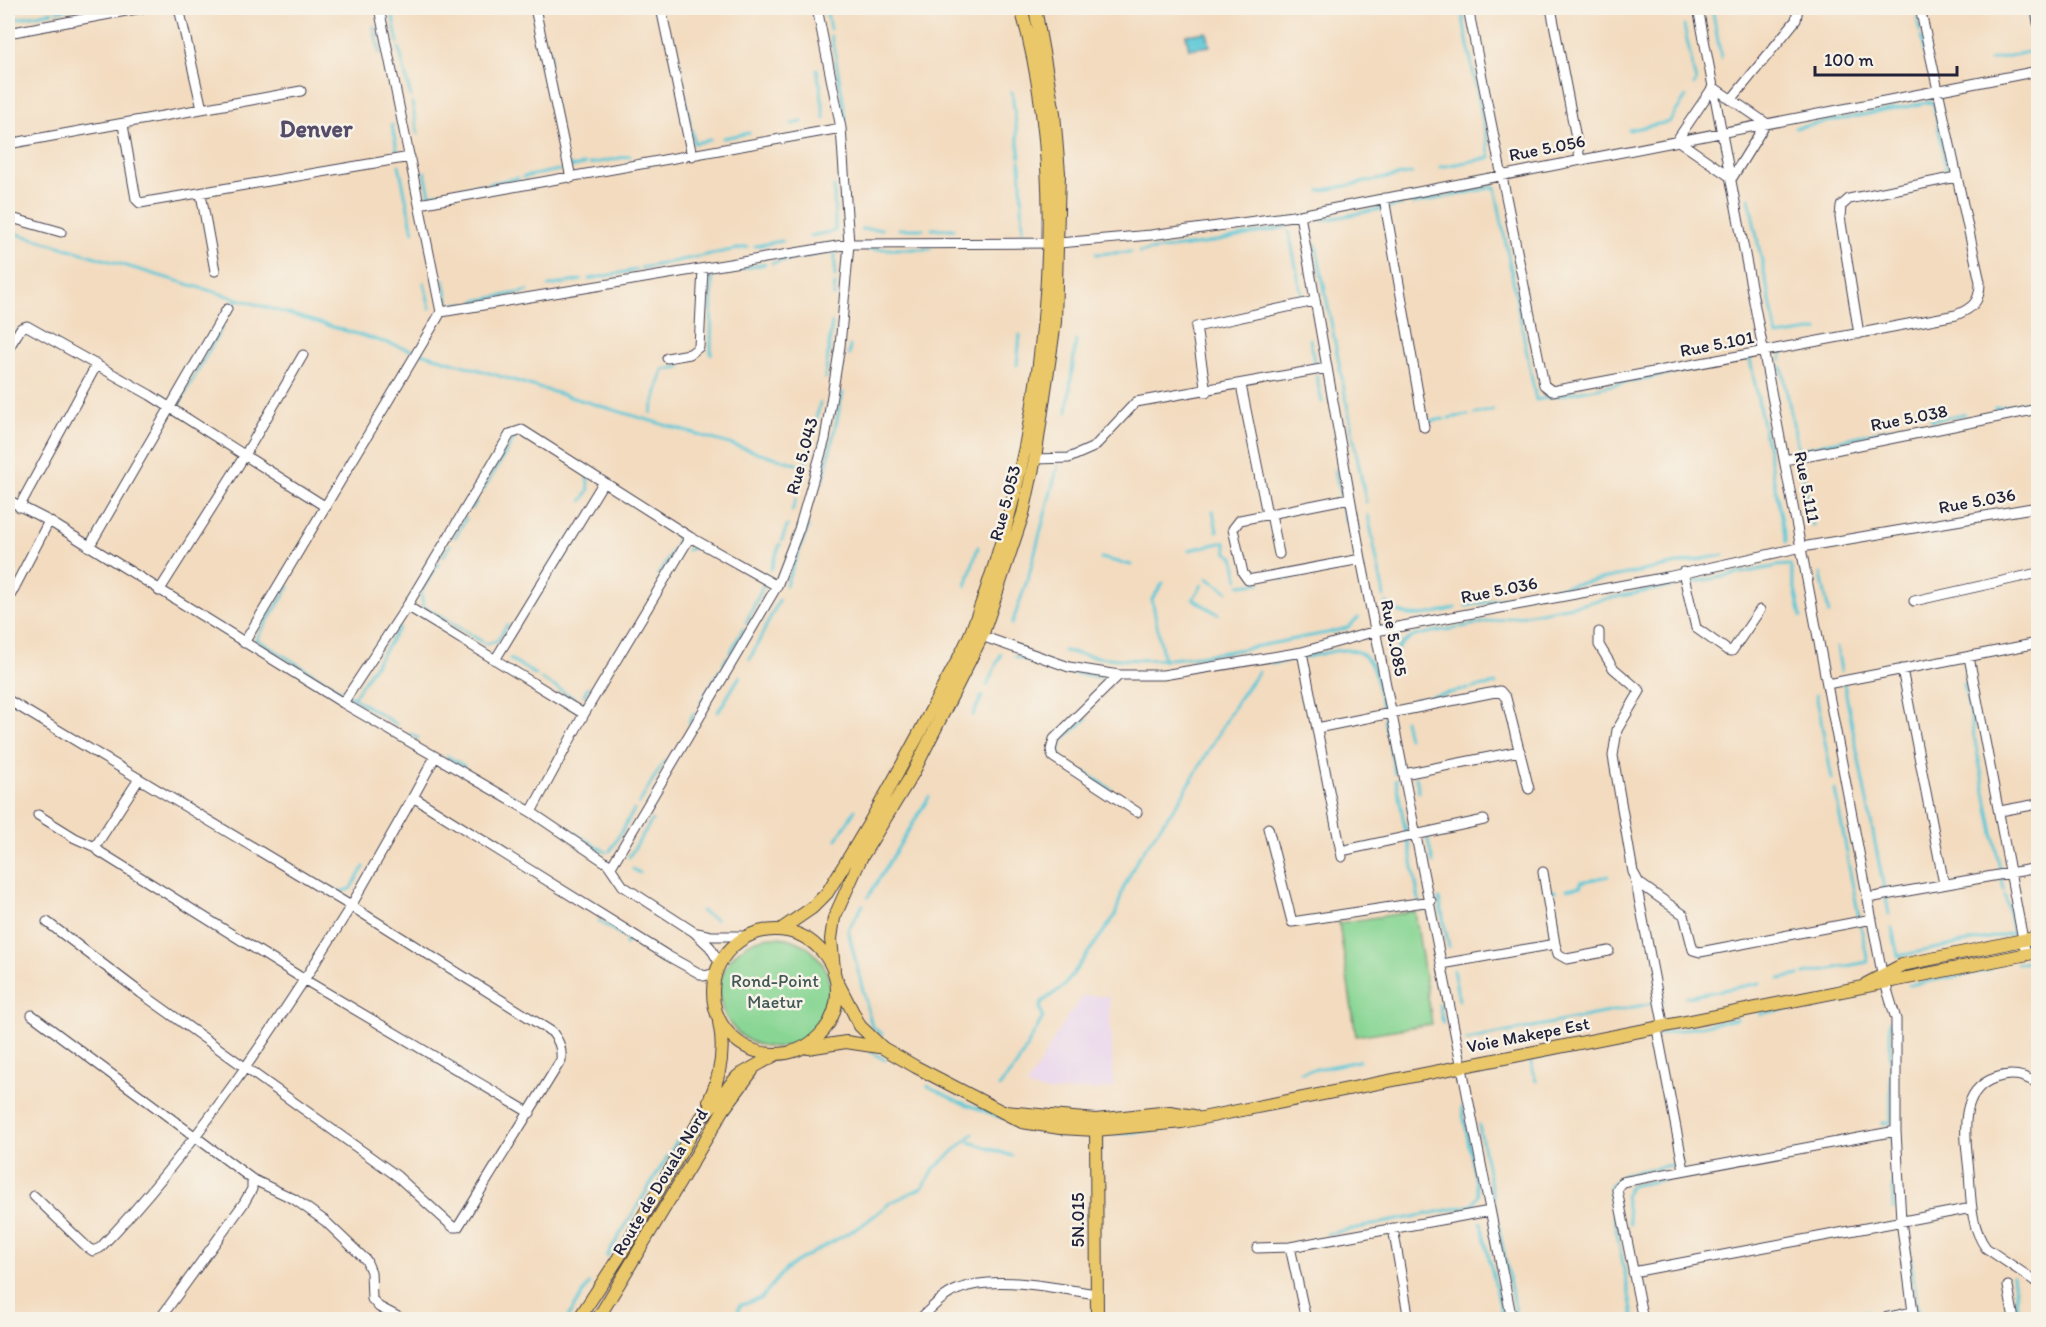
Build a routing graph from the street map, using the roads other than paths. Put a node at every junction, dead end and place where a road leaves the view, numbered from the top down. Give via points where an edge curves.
1 (142, 8) edge
2 (179, 8) edge
3 (379, 8) edge
4 (535, 8) edge
5 (662, 8) edge
6 (817, 8) edge
7 (1021, 8) edge
8 (1035, 8) edge
9 (1468, 8) edge
10 (1551, 8) edge
11 (1698, 8) edge
12 (1798, 8) edge
13 (1920, 8) edge
14 (2036, 8) edge
15 (2038, 23) edge
16 (8, 33) edge
17 (2038, 70) edge
18 (1713, 87) junction
19 (301, 91) dead end
20 (1937, 91) junction
21 (1731, 100) junction
22 (202, 110) junction
23 (1766, 123) junction
24 (123, 125) junction
25 (841, 128) junction
26 (1722, 131) junction
27 (1677, 140) junction
28 (8, 144) edge
29 (692, 156) junction
30 (410, 157) junction
31 (1580, 159) junction
32 (1501, 174) junction
33 (1956, 177) junction
34 (571, 178) junction
35 (1732, 178) junction
36 (201, 194) junction
37 (1384, 198) junction
38 (419, 204) junction
39 (1300, 215) junction
40 (8, 217) edge
41 (61, 232) dead end
42 (1053, 243) junction
43 (849, 244) junction
44 (704, 269) junction
45 (215, 271) dead end
46 (1315, 301) junction
47 (227, 309) dead end
48 (441, 312) junction
49 (1859, 334) junction
50 (8, 349) edge
51 (1763, 352) junction
52 (303, 355) dead end
53 (667, 358) dead end
54 (97, 363) junction
55 (1327, 368) junction
56 (1241, 385) junction
57 (1206, 392) junction
58 (168, 408) junction
59 (2038, 409) edge
60 (1424, 426) dead end
61 (245, 454) junction
62 (1035, 459) junction
63 (1785, 460) junction
64 (603, 483) junction
65 (1350, 498) junction
66 (8, 500) edge
67 (19, 507) junction
68 (326, 507) junction
69 (2038, 507) edge
70 (1269, 514) junction
71 (49, 521) junction
72 (690, 537) junction
73 (89, 547) junction
74 (1802, 547) junction
75 (1279, 554) dead end
76 (1361, 559) junction
77 (1683, 572) junction
78 (2038, 573) edge
79 (777, 586) junction
80 (159, 591) junction
81 (8, 600) edge
82 (1914, 601) dead end
83 (407, 606) junction
84 (1760, 610) dead end
85 (1376, 631) junction
86 (1599, 632) dead end
87 (977, 634) junction
88 (244, 643) junction
89 (2038, 644) edge
90 (1302, 652) junction
91 (1969, 657) junction
92 (495, 660) junction
93 (1902, 669) junction
94 (1119, 675) junction
95 (1827, 684) junction
96 (8, 700) edge
97 (343, 703) junction
98 (1392, 713) junction
99 (584, 714) junction
100 (1317, 728) junction
101 (1520, 751) junction
102 (435, 757) junction
103 (1404, 774) junction
104 (140, 779) junction
105 (1529, 789) dead end
106 (413, 797) junction
107 (2038, 804) edge
108 (2000, 811) junction
109 (1137, 812) dead end
110 (531, 813) junction
111 (38, 815) dead end
112 (1485, 820) dead end
113 (1268, 828) dead end
114 (1417, 835) junction
115 (95, 848) junction
116 (611, 867) junction
117 (2038, 868) edge
118 (1543, 872) dead end
119 (2012, 873) junction
120 (1635, 878) junction
121 (1944, 884) junction
122 (1868, 898) junction
123 (1431, 901) junction
124 (351, 906) junction
125 (1872, 920) junction
126 (47, 922) dead end
127 (780, 930) junction
128 (694, 932) junction
129 (749, 936) junction
130 (2038, 937) edge
131 (2023, 940) junction
132 (1555, 944) junction
133 (1609, 951) dead end
134 (2032, 954) edge
135 (1442, 964) junction
136 (718, 969) junction
137 (835, 975) junction
138 (1883, 978) junction
139 (305, 980) junction
140 (32, 1015) dead end
141 (718, 1016) junction
142 (1660, 1028) junction
143 (884, 1048) junction
144 (799, 1050) junction
145 (776, 1054) junction
146 (756, 1064) junction
147 (1462, 1066) junction
148 (244, 1067) junction
149 (2038, 1083) edge
150 (530, 1113) junction
151 (701, 1118) junction
152 (1096, 1125) junction
153 (1896, 1131) junction
154 (194, 1137) junction
155 (1684, 1170) junction
156 (252, 1179) junction
157 (34, 1196) dead end
158 (1972, 1208) junction
159 (1490, 1211) junction
160 (1901, 1220) junction
161 (1393, 1228) junction
162 (1290, 1247) junction
163 (1257, 1248) dead end
164 (1633, 1272) junction
165 (2038, 1283) edge
166 (2008, 1286) dead end
167 (1096, 1294) junction
168 (1914, 1316) edge
169 (159, 1320) edge
170 (404, 1320) edge
171 (578, 1320) edge
172 (597, 1320) edge
173 (919, 1320) edge
174 (1097, 1320) edge
175 (1306, 1320) edge
176 (1409, 1320) edge
177 (1512, 1320) edge
178 (1642, 1320) edge
179 (1875, 1320) edge
180 (2014, 1320) edge

1 - 16 street
2 - 22 street
3 - 30 street
4 - 34 street
5 - 29 street
6 - 25 street, Rue 5.043
7 - 42 main road, Rue 5.053 via 1045,142
8 - 42 main road, Rue 5.053 via 1057,141
9 - 32 street, Rue 5.101
10 - 31 street
11 - 18 street, Rue 5.111
12 - 21 street via 1796,20
13 - 20 street, Rue 5.101
14 - 15 street
17 - 20 street, Rue 5.056
18 - 21 street
18 - 26 street, Rue 5.111
18 - 27 street
19 - 22 street
20 - 23 street, Rue 5.056
20 - 33 street, Rue 5.101
21 - 23 street
22 - 24 street
23 - 26 street, Rue 5.056
23 - 35 street
24 - 28 street
24 - 36 street via 136,199 140,203
25 - 29 street
25 - 43 street, Rue 5.043
26 - 27 street, Rue 5.056
26 - 35 street, Rue 5.111
27 - 31 street, Rue 5.056
27 - 35 street
29 - 34 street
30 - 36 street
30 - 38 street
31 - 32 street, Rue 5.056
32 - 37 street, Rue 5.056
32 - 51 street, Rue 5.101 via 1548,391
33 - 49 street via 1849,199 1841,206
33 - 49 street, Rue 5.101 via 1980,282 1977,303 1956,315
34 - 38 street
35 - 51 street, Rue 5.111
36 - 45 street
37 - 39 street, Rue 5.056
37 - 60 street
38 - 48 street
39 - 42 street, Rue 5.056 via 1151,235
39 - 46 street, Rue 5.085
40 - 41 street
42 - 43 street, Rue 5.056
42 - 62 main road, Rue 5.053 via 1054,332
42 - 87 main road, Rue 5.053 via 1026,439
43 - 44 street, Rue 5.056
43 - 79 street, Rue 5.043 via 840,346 825,439 799,529
44 - 48 street, Rue 5.056
44 - 53 street via 699,347 690,354
46 - 55 street, Rue 5.085
46 - 57 street via 1196,327
47 - 58 street
48 - 68 street
49 - 51 street, Rue 5.101
50 - 54 street via 21,328 27,326
51 - 63 street, Rue 5.111
52 - 61 street
54 - 58 street
54 - 67 street
55 - 56 street
55 - 65 street, Rue 5.085
56 - 57 street
56 - 70 street
57 - 62 street via 1136,402 1094,447 1068,458
58 - 61 street
58 - 73 street
59 - 63 street, Rue 5.038
61 - 68 street
61 - 80 street
62 - 87 main road, Rue 5.053 via 1023,514
63 - 74 street, Rue 5.111
64 - 72 street
64 - 83 street via 522,430 510,434
64 - 92 street
65 - 70 street
65 - 76 street, Rue 5.085
66 - 67 street
67 - 71 street
68 - 88 street
69 - 74 street, Rue 5.036
70 - 75 street
70 - 76 street via 1234,525 1242,573 1248,580
71 - 73 street
71 - 81 street
72 - 79 street
72 - 99 street
73 - 80 street
74 - 77 street, Rue 5.036
74 - 95 street, Rue 5.111
76 - 85 street, Rue 5.085
77 - 84 street via 1696,628 1727,650 1731,651
77 - 85 street, Rue 5.036
78 - 82 street
79 - 116 street, Rue 5.043
80 - 88 street
83 - 92 street
83 - 97 street
85 - 90 street, Rue 5.036
85 - 98 street, Rue 5.085
86 - 120 street via 1599,645 1613,668 1640,691 1617,730 1613,756
87 - 94 street, Rue 5.036 via 1049,662
87 - 127 main road, Rue 5.053 via 827,893
87 - 137 main road, Rue 5.053 via 913,773 861,858 841,901 831,939
88 - 97 street
89 - 91 street
90 - 94 street, Rue 5.036 via 1163,675
90 - 100 street
91 - 93 street
91 - 108 street
92 - 99 street
93 - 95 street
93 - 121 street
94 - 109 street via 1054,740 1051,750 1053,757
95 - 122 street, Rue 5.111
96 - 104 street
97 - 102 street
98 - 100 street
98 - 101 street via 1500,692 1506,698
98 - 103 street, Rue 5.085
99 - 110 street
100 - 114 street via 1341,854
101 - 103 street
101 - 105 street
102 - 106 street
102 - 110 street
103 - 114 street, Rue 5.085
104 - 115 street
104 - 124 street
106 - 124 street
106 - 136 street via 668,956 704,976
107 - 108 street
108 - 119 street
110 - 116 street
111 - 115 street
112 - 114 street
113 - 123 street via 1292,922
114 - 123 street, Rue 5.085
115 - 139 street
116 - 128 street via 623,886
117 - 119 street
118 - 132 street
119 - 121 street
119 - 131 street
120 - 125 street via 1684,915 1695,951
120 - 142 street
121 - 122 street
122 - 125 street, Rue 5.111
123 - 135 street, Rue 5.085
124 - 139 street
124 - 150 street via 557,1038 561,1060
125 - 138 street, Rue 5.111
126 - 148 street
127 - 129 main road
127 - 137 main road via 812,942 825,954
128 - 129 street
128 - 136 street via 705,942
129 - 136 main road via 732,948
130 - 131 main road, Voie Makepe Est
131 - 134 street
131 - 138 main road, Voie Makepe Est via 1902,964
132 - 133 street via 1558,954 1567,959
132 - 135 street
134 - 138 main road, Voie Makepe Est
135 - 147 street, Rue 5.085
136 - 141 main road via 713,988
137 - 143 main road via 860,1026
137 - 144 main road via 837,1002 830,1022 817,1039
138 - 142 main road, Voie Makepe Est via 1863,986
138 - 153 street, Rue 5.111 via 1896,1019
139 - 148 street
139 - 150 street
140 - 154 street
141 - 145 main road via 727,1032 741,1044 758,1052
141 - 151 main road via 722,1056 713,1093
142 - 147 main road, Voie Makepe Est
142 - 155 street
143 - 144 main road via 846,1042
143 - 152 main road, Voie Makepe Est via 1004,1112
144 - 145 main road
145 - 146 main road
146 - 151 main road via 725,1087
146 - 172 main road, Route de Douala Nord via 724,1109
147 - 152 main road, Voie Makepe Est via 1200,1117 1170,1112
147 - 159 street, Rue 5.085
148 - 150 street via 397,1176 453,1227 458,1227
148 - 154 street
149 - 158 street via 2016,1074 2003,1075 1981,1084 1971,1096 1965,1125
151 - 171 main road, Route de Douala Nord
152 - 167 main road, 5N.015
153 - 155 street
153 - 160 street, Rue 5.111
154 - 156 street
154 - 157 street via 139,1207 93,1251
155 - 164 street via 1630,1180 1619,1186
156 - 169 street via 252,1189 244,1203
156 - 170 street via 294,1199 325,1221 366,1260 371,1272 372,1299
158 - 160 street
158 - 165 street via 1986,1248
159 - 161 street
159 - 177 street, Rue 5.085
160 - 164 street
160 - 168 street, Rue 5.111
161 - 162 street
161 - 176 street
162 - 163 street
162 - 175 street
164 - 178 street
166 - 180 street
167 - 173 street via 981,1283 958,1289
167 - 174 main road, 5N.015
168 - 179 street

